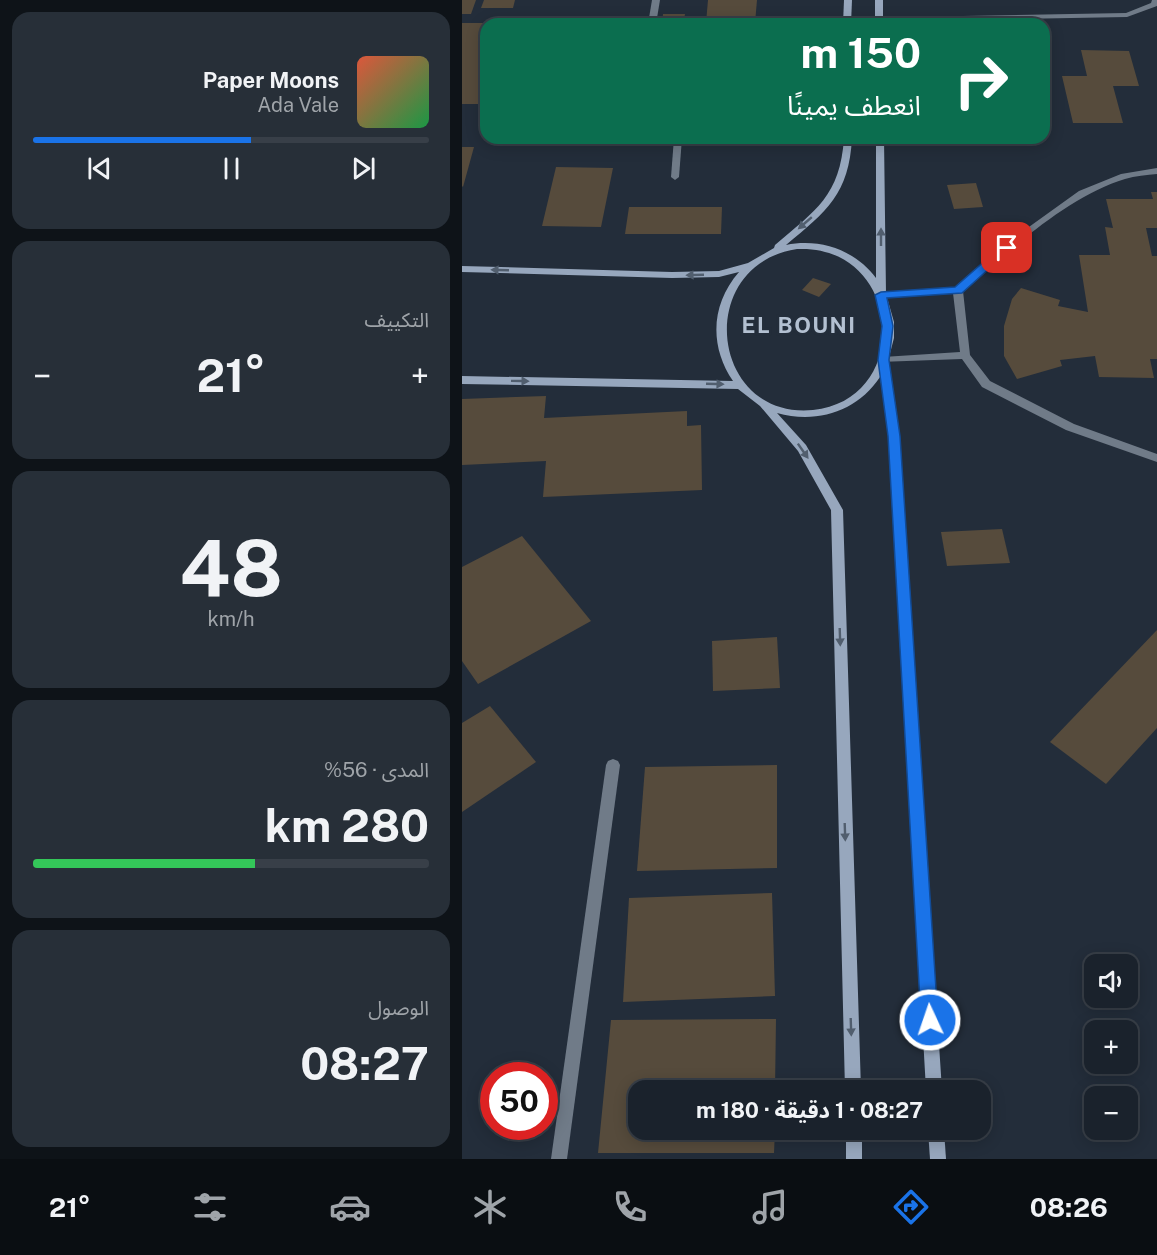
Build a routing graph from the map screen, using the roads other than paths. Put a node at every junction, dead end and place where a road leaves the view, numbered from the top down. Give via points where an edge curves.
1 (656, 0) edge
2 (848, 0) edge
3 (879, 0) edge
4 (1156, 0) edge
5 (653, 18) edge
6 (847, 18) edge
7 (879, 18) edge
8 (963, 18) dead end
9 (678, 144) edge
10 (848, 144) edge
11 (880, 144) edge
12 (1157, 171) edge
13 (675, 177) dead end
14 (777, 248) junction
15 (752, 265) junction
16 (462, 269) edge
17 (958, 290) junction
18 (881, 295) junction
19 (965, 355) junction
20 (884, 360) junction
21 (462, 380) edge
22 (740, 385) junction
23 (765, 407) junction
24 (1157, 458) edge
25 (613, 765) dead end
26 (853, 1080) edge
27 (933, 1080) edge
28 (854, 1140) edge
29 (937, 1140) edge
30 (559, 1159) edge
31 (854, 1159) edge
32 (938, 1159) edge

1 - 5 street
2 - 6 main road
3 - 7 main road
4 - 8 street via 1127,15
9 - 13 street
10 -> 14 main road via 848,163 839,186 822,209
18 -> 11 main road
12 - 17 street via 1124,176 1082,193
14 - 15 main road
14 - 18 main road via 825,245 848,254 865,270
15 -> 16 main road via 719,274 672,275
15 - 22 main road via 731,292 722,320 723,352
17 - 18 street
17 - 19 street
18 - 20 main road via 888,326
19 - 20 street
19 - 24 street via 986,384 1070,427
20 - 23 main road via 867,390 836,411 801,416
20 - 27 main road via 894,436
21 -> 22 main road
22 - 23 main road
23 -> 26 main road via 802,448 837,510
25 - 30 street
28 - 31 main road
29 - 32 main road

